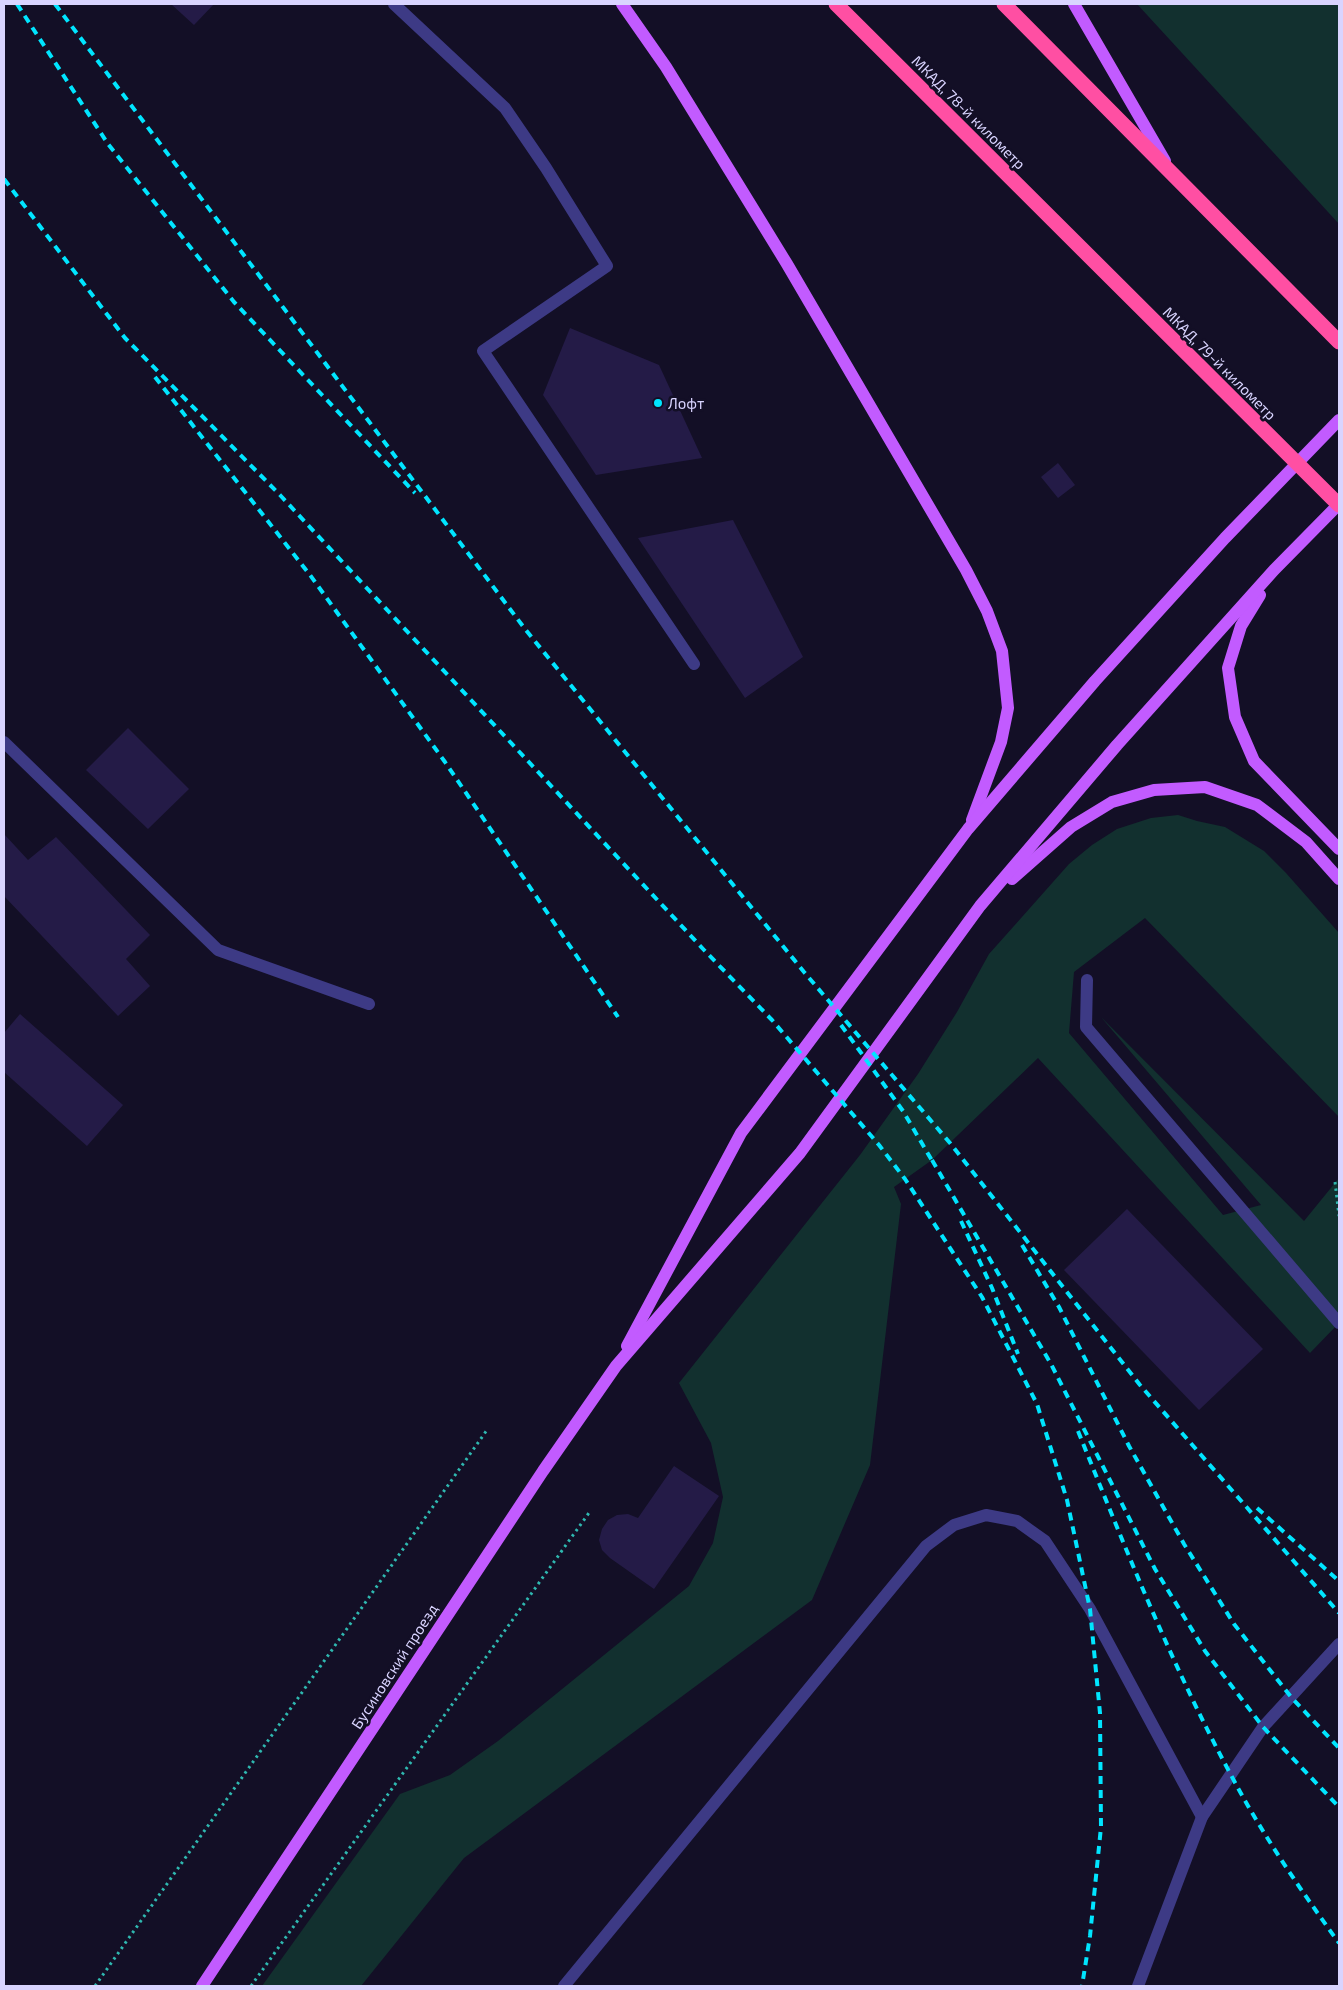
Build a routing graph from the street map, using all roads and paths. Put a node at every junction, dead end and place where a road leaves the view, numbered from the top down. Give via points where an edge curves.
1 (394, 4) edge
2 (622, 4) edge
3 (836, 4) edge
4 (1004, 4) edge
5 (1074, 4) edge
6 (1173, 174) junction
7 (1077, 245) joint
8 (1338, 341) edge
9 (1339, 420) edge
10 (1339, 504) edge
11 (1274, 570) junction
12 (694, 664) dead end
13 (4, 742) edge
14 (968, 829) junction
15 (1339, 849) edge
16 (1339, 879) edge
17 (980, 906) junction
18 (1086, 980) dead end
19 (369, 1004) dead end
20 (1335, 1182) dead end
21 (1339, 1216) edge
22 (1339, 1323) edge
23 (616, 1366) junction
24 (487, 1430) dead end
25 (592, 1510) dead end
26 (1339, 1644) edge
27 (1202, 1817) junction
28 (95, 1986) edge
29 (202, 1986) edge
30 (251, 1986) edge
31 (564, 1986) edge
32 (1138, 1986) edge

1 - 12 lane via 505,108 607,266 483,351
2 - 14 main road via 666,67 787,264 966,570 987,612 1002,651 1008,708 1001,742
3 - 7 highway, МКАД, 78-й километр
4 - 6 highway
5 - 6 main road
6 - 8 highway
7 - 10 highway, МКАД, 79-й километр
9 - 14 main road via 1225,538 1095,681
10 - 11 main road
11 - 15 main road via 1241,626 1228,668 1234,717 1254,761
11 - 17 main road
13 - 19 lane via 218,950
14 - 23 main road via 741,1133
16 - 17 main road via 1306,842 1257,805 1205,787 1154,790 1112,802 1071,827
17 - 23 main road via 800,1154
18 - 22 lane via 1086,1027
20 - 21 path
23 - 29 main road, Бусиновский проезд via 542,1471
24 - 28 path
25 - 30 path
26 - 27 lane via 1263,1727
27 - 31 lane via 1090,1609 1045,1541 1017,1521 986,1515 954,1525 926,1546
27 - 32 lane

